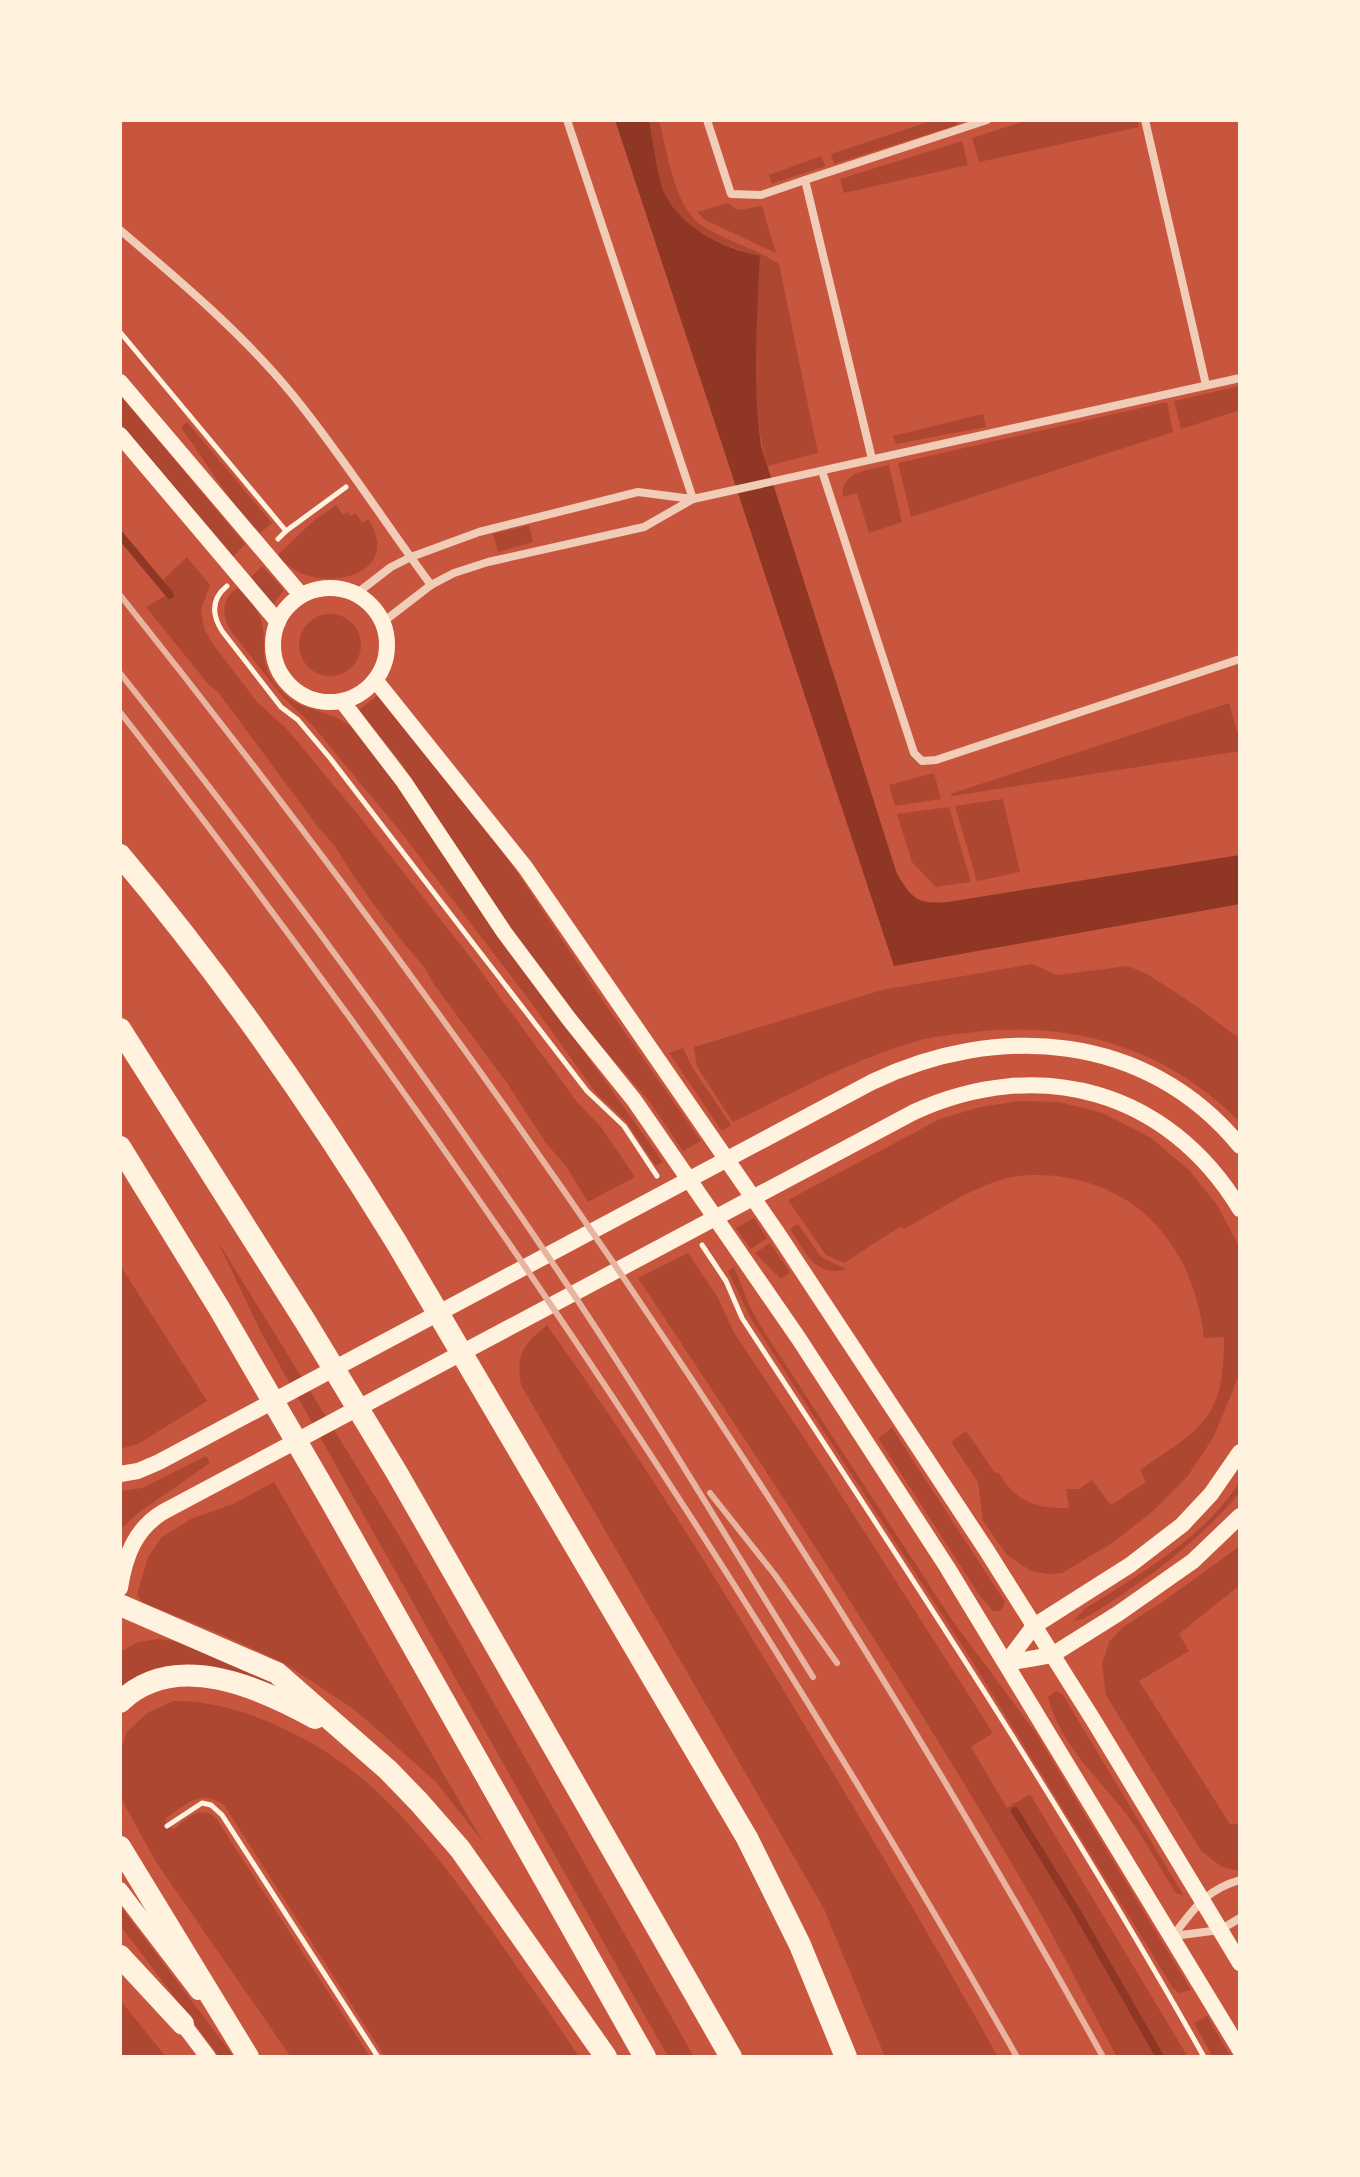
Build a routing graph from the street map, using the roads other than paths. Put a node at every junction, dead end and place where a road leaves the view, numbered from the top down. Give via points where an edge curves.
1 (567, 120) edge
2 (707, 120) edge
3 (987, 120) edge
4 (1145, 120) edge
5 (805, 180) junction
6 (120, 230) edge
7 (1240, 378) edge
8 (120, 382) edge
9 (1206, 385) junction
10 (120, 435) edge
11 (872, 459) junction
12 (822, 471) junction
13 (693, 499) junction
14 (411, 557) junction
15 (431, 585) junction
16 (356, 594) junction
17 (301, 595) junction
18 (278, 622) junction
19 (383, 622) junction
20 (1240, 659) edge
21 (376, 681) junction
22 (342, 701) junction
23 (120, 855) edge
24 (120, 1029) edge
25 (1240, 1146) edge
26 (120, 1147) edge
27 (1240, 1209) edge
28 (438, 1312) junction
29 (462, 1352) junction
30 (1240, 1452) edge
31 (120, 1474) edge
32 (1240, 1516) edge
33 (120, 1588) edge
34 (120, 1605) edge
35 (1034, 1626) junction
36 (1052, 1655) junction
37 (1006, 1663) junction
38 (120, 1702) edge
39 (388, 1770) junction
40 (120, 1847) edge
41 (1240, 1880) edge
42 (120, 1890) edge
43 (1202, 1899) junction
44 (1240, 1918) edge
45 (1220, 1930) junction
46 (1173, 1936) junction
47 (120, 1941) edge
48 (120, 1956) edge
49 (1240, 1963) edge
50 (183, 2024) junction
51 (1240, 2050) edge
52 (208, 2057) edge
53 (248, 2057) edge
54 (606, 2057) edge
55 (645, 2057) edge
56 (731, 2057) edge
57 (846, 2057) edge

1 - 13 street
2 - 5 street via 731,194 761,195
3 - 5 street
4 - 9 street
5 - 11 street
6 - 14 street via 246,344 290,392
7 - 9 street
8 - 17 main road
9 - 11 street
10 - 18 main road
11 - 12 street
12 - 13 street
12 - 20 street via 914,753 922,761
13 - 14 street via 638,492 479,532
13 - 15 street via 644,527 488,562
14 - 15 street
14 - 16 street
15 - 19 street
16 - 17 main road via 328,588
16 - 19 main road
17 - 18 main road
18 - 22 main road via 273,653 286,681 311,699
19 - 21 main road via 387,652
21 - 22 main road
21 - 35 main road via 525,867 821,1297
22 - 37 main road via 744,1257
23 - 28 highway via 266,1042
24 - 56 highway via 397,1473
25 - 28 main road via 1191,1100 1138,1069 1084,1051 1035,1044 963,1050 872,1082
26 - 55 highway via 331,1501
27 - 29 main road via 1198,1154 1147,1115 1098,1094 1037,1084 993,1087 944,1099
28 - 29 highway
28 - 31 main road via 148,1468
29 - 33 main road via 149,1522 126,1560
29 - 57 highway via 740,1825 786,1915
30 - 35 main road via 1211,1494 1170,1535
32 - 36 main road via 1174,1576
34 - 39 highway via 277,1673
35 - 36 main road
35 - 37 main road
36 - 37 main road
36 - 43 main road
37 - 46 main road
38 - 39 highway via 165,1678 213,1677 306,1713
39 - 54 highway via 460,1849
40 - 53 highway
41 - 43 street
42 - 53 main road
43 - 45 main road
43 - 46 street
44 - 45 street
45 - 46 street
45 - 49 main road
46 - 51 main road
47 - 50 main road
48 - 50 highway
50 - 52 main road

